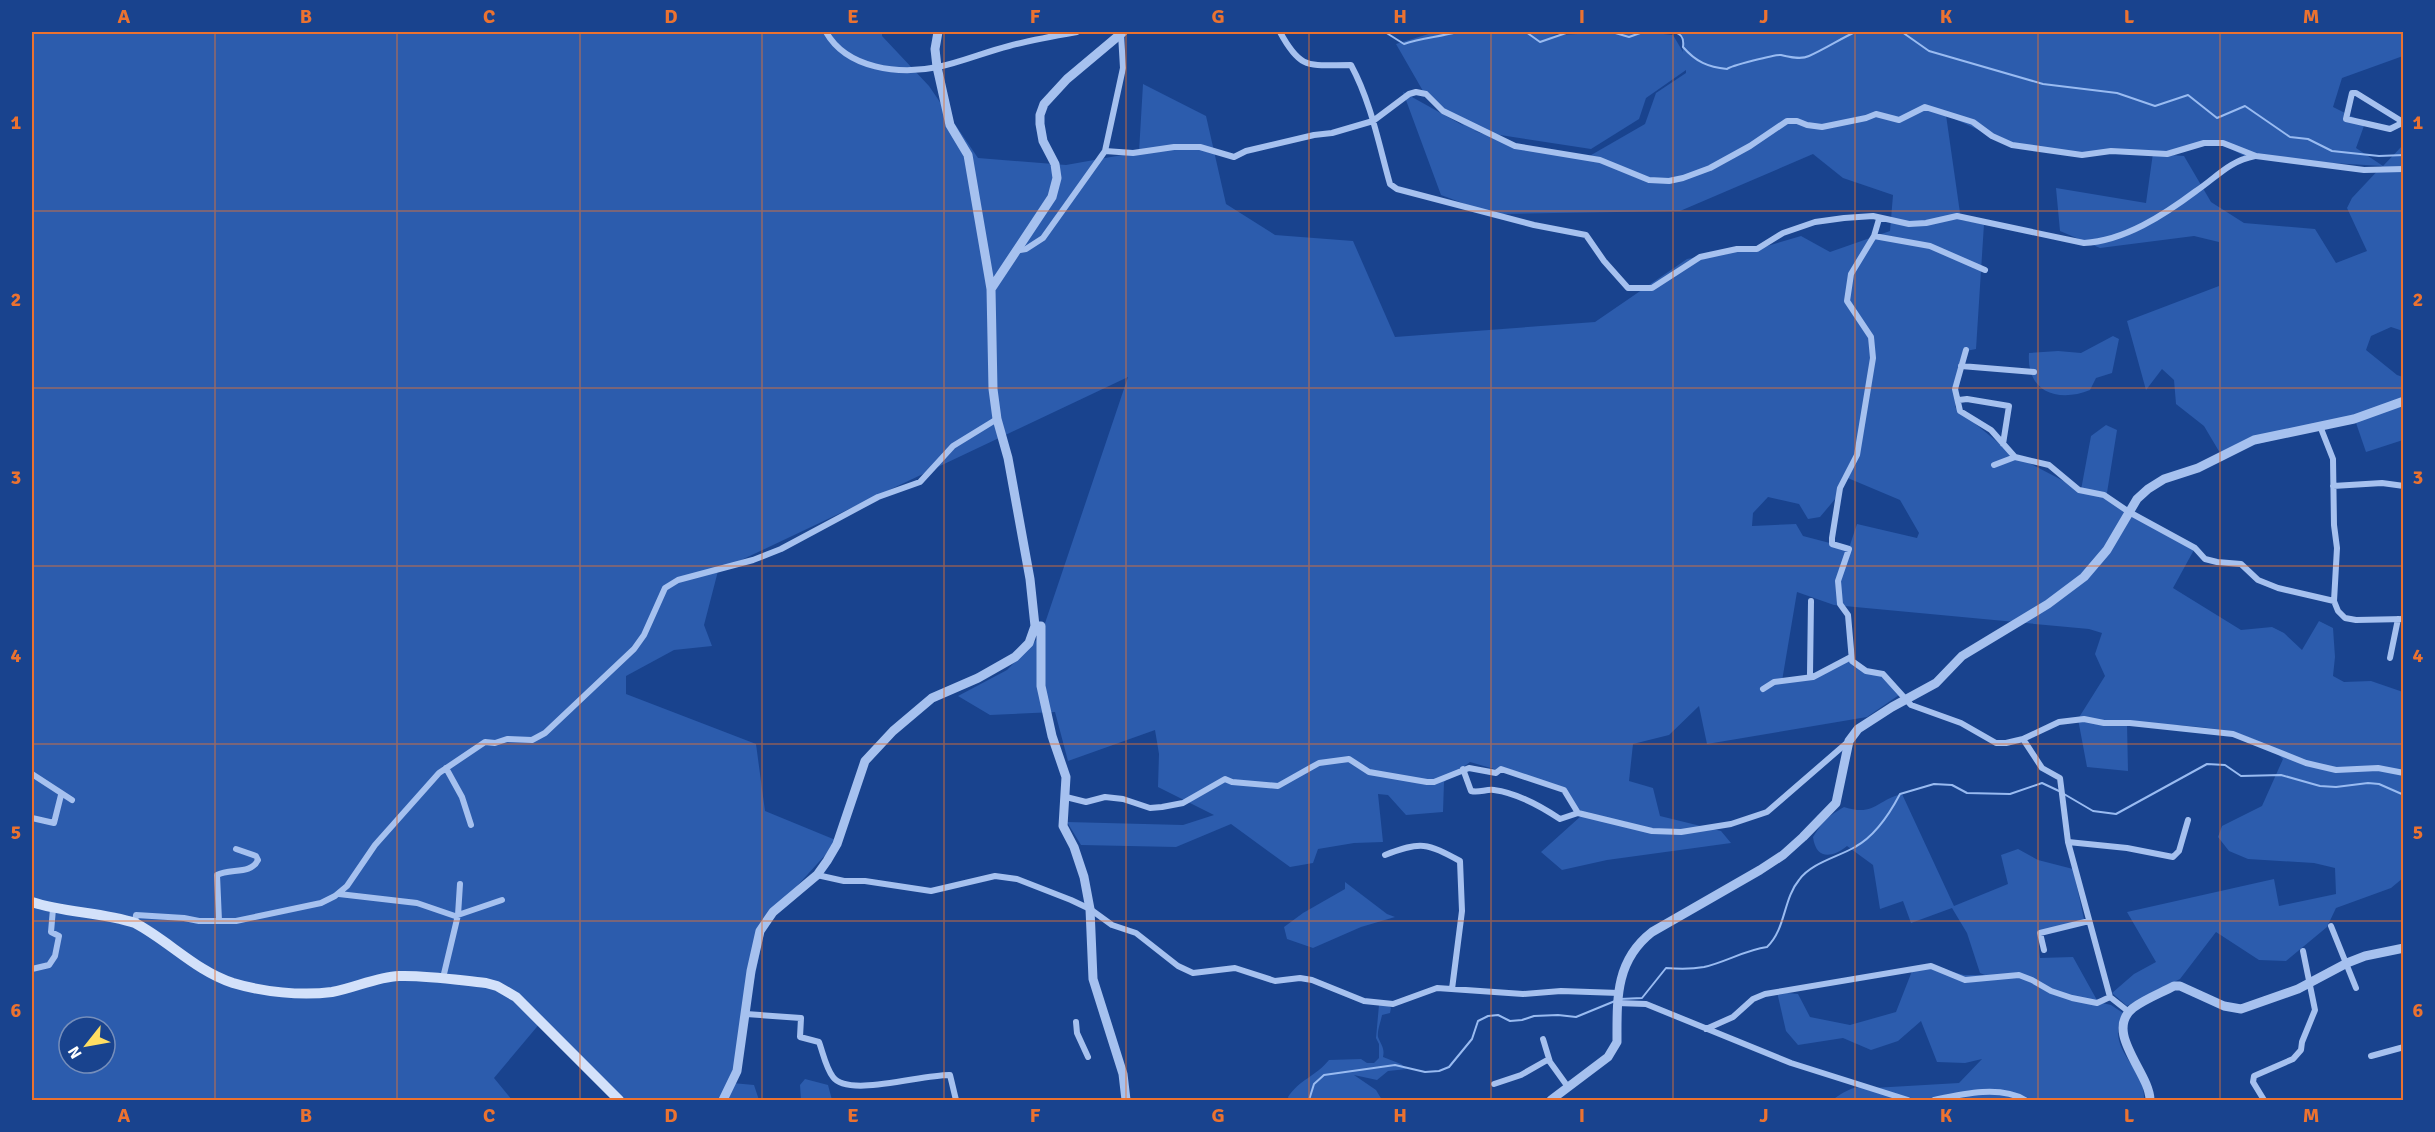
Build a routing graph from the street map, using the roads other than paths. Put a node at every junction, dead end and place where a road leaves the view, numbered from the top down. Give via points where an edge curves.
1 (826, 32) edge
2 (938, 32) edge
3 (1077, 32) edge
4 (1280, 32) edge
5 (1122, 33) edge
6 (937, 67) junction
7 (1372, 121) junction
8 (2403, 122) edge
9 (1106, 151) junction
10 (2256, 156) junction
11 (2403, 169) edge
12 (1879, 219) junction
13 (1874, 236) junction
14 (1015, 251) junction
15 (1984, 270) dead end
16 (992, 289) junction
17 (1966, 350) dead end
18 (1961, 366) junction
19 (2034, 372) dead end
20 (1959, 400) junction
21 (2403, 401) edge
22 (997, 419) junction
23 (2320, 426) junction
24 (2003, 444) junction
25 (2015, 457) junction
26 (1994, 465) dead end
27 (2333, 486) junction
28 (2403, 486) edge
29 (2129, 512) junction
30 (1811, 601) dead end
31 (2334, 601) junction
32 (2401, 619) edge
33 (1035, 626) junction
34 (1851, 657) junction
35 (2390, 658) dead end
36 (1813, 677) junction
37 (1763, 689) dead end
38 (1906, 699) junction
39 (2023, 739) junction
40 (1849, 741) junction
41 (446, 768) junction
42 (1463, 769) junction
43 (2403, 773) edge
44 (32, 774) edge
45 (61, 795) junction
46 (1066, 796) junction
47 (72, 800) dead end
48 (1578, 813) junction
49 (32, 818) edge
50 (2188, 820) dead end
51 (471, 825) dead end
52 (2068, 842) junction
53 (236, 849) dead end
54 (1385, 855) dead end
55 (817, 874) junction
56 (460, 884) dead end
57 (339, 894) junction
58 (502, 900) dead end
59 (32, 902) edge
60 (52, 909) junction
61 (1090, 909) junction
62 (458, 915) junction
63 (219, 921) junction
64 (2089, 921) junction
65 (135, 923) junction
66 (2331, 926) dead end
67 (2403, 948) edge
68 (2044, 950) dead end
69 (2303, 951) dead end
70 (2347, 963) junction
71 (32, 969) edge
72 (443, 979) junction
73 (2311, 983) junction
74 (2356, 988) dead end
75 (1452, 989) junction
76 (1618, 998) junction
77 (2110, 998) junction
78 (2129, 1012) junction
79 (746, 1014) junction
80 (1076, 1022) dead end
81 (1706, 1029) junction
82 (1543, 1039) dead end
83 (2403, 1047) edge
84 (2371, 1056) dead end
85 (1088, 1057) dead end
86 (1549, 1059) junction
87 (1494, 1084) dead end
88 (1568, 1087) junction
89 (619, 1101) edge
90 (723, 1101) edge
91 (956, 1101) edge
92 (1126, 1101) edge
93 (1551, 1101) edge
94 (1908, 1101) edge
95 (1934, 1101) edge
96 (2025, 1101) edge
97 (2150, 1101) edge
98 (2264, 1101) edge

1 - 6 street via 847,55 864,63 898,69
2 - 6 street
3 - 6 street via 1008,46
4 - 7 street via 1298,59 1309,64 1351,65
5 - 9 street via 1123,68
5 - 14 street via 1067,79 1044,104 1040,124 1043,141 1055,164 1056,178 1052,197
6 - 16 street via 950,125 968,155
7 - 9 street via 1234,157 1200,147 1133,153
7 - 10 street via 1409,94 1426,94 1443,111 1515,146 1600,160 1649,180 1669,181 1710,168 1786,122 1822,127 1876,114 1899,120 1925,107 1973,122 2012,145 2082,155 2111,151 2167,154 2204,143 2223,143
7 - 12 street via 1390,184 1397,189 1587,235 1628,288 1652,288 1700,256 1756,249 1783,233 1815,222 1863,216
8 - 8 street via 2390,129 2346,119 2352,93
9 - 14 street via 1043,238
10 - 11 street via 2364,170
10 - 12 street via 2235,161 2154,218 2097,243 1957,216 1909,224
12 - 13 street
13 - 15 street via 1930,246
13 - 34 street via 1851,274 1847,301 1871,337 1873,358 1857,455 1840,488 1832,538 1832,544 1849,549 1838,581 1840,604 1848,615
14 - 16 street
16 - 22 street
17 - 18 street
18 - 19 street
18 - 20 street via 1955,389
20 - 24 street via 1960,411 1991,430
20 - 24 street via 2009,406
21 - 23 street via 2354,420
22 - 33 street via 1006,445
22 - 41 street via 952,446 920,482 878,497 781,549 678,580 665,588 634,649 545,733 532,740 485,742
23 - 27 street via 2333,459
23 - 29 street via 2254,440 2198,468 2164,479 2137,499
24 - 25 street
25 - 26 street
25 - 29 street via 2049,465 2079,490 2104,495
27 - 28 street
27 - 31 street via 2337,548
29 - 31 street via 2175,536 2205,559 2241,564 2258,580 2278,588
29 - 38 street via 2107,550 2084,577 2048,604 1962,656 1936,683
30 - 36 street
31 - 32 street via 2345,618
32 - 35 street
33 - 46 street via 1041,626 1041,686 1066,777
33 - 55 street via 1029,643 1016,657 932,698 875,748 862,766 837,844
34 - 36 street
34 - 38 street via 1857,666 1883,674
36 - 37 street via 1774,682
38 - 39 street via 1911,705 1961,723 1996,743
38 - 40 street via 1866,723
39 - 43 street via 2059,722 2084,719 2130,723 2233,734 2306,763 2336,770 2378,768
39 - 52 street via 2042,768 2060,778
40 - 48 street via 1767,812 1731,824 1681,832 1652,831
40 - 76 street via 1840,792 1829,813 1783,855 1641,941 1627,960
41 - 51 street via 462,797
41 - 57 street via 375,845
42 - 46 street via 1427,782 1369,772 1349,759 1319,763 1278,786 1225,779 1183,804 1162,807 1150,808 1105,797 1086,802
42 - 48 street via 1496,773 1501,769 1560,788
42 - 48 street via 1471,790 1513,795 1560,819
44 - 45 street
45 - 47 street
45 - 49 street via 54,823
46 - 61 street via 1063,826 1080,863
50 - 52 street via 2179,851 2173,857
52 - 64 street
53 - 63 street via 258,860 248,870 217,875
54 - 75 street via 1417,844 1460,861 1462,911
55 - 61 street via 930,891 995,876 1017,879
55 - 79 street via 773,912 760,931
56 - 62 street
57 - 62 street via 417,903
57 - 63 street via 321,903 282,912
58 - 62 street
59 - 60 main road
60 - 65 main road
60 - 71 street via 51,932 59,936 55,956 49,965
61 - 75 street via 1112,925 1146,939 1178,966 1193,973 1235,968 1275,981 1300,978 1364,1001 1393,1004 1437,988
61 - 92 street via 1093,979 1117,1051
62 - 72 street
63 - 65 street via 136,915
64 - 68 street via 2040,933
64 - 77 street
65 - 72 main road via 217,976 253,987 318,993 399,976
66 - 70 street
67 - 70 street
69 - 73 street
70 - 73 street
70 - 74 street
72 - 89 main road via 486,983 516,997
73 - 78 street via 2241,1009 2174,986
73 - 98 street via 2315,1010 2301,1050 2293,1059 2254,1076 2253,1082
75 - 76 street via 1523,994 1561,991
76 - 81 street via 1646,1004
76 - 88 street via 1615,1047
77 - 78 street
77 - 81 street via 2097,1003 2051,991 2019,975 1965,980 1931,966 1765,994 1733,1017
78 - 97 street via 2124,1021 2124,1041 2150,1090
79 - 90 street via 737,1071
79 - 91 street via 801,1018 800,1037 819,1042 832,1076 839,1082 865,1087 950,1075
80 - 85 street
81 - 94 street via 1791,1063
82 - 86 street
83 - 84 street
86 - 87 street
86 - 88 street
88 - 93 street
95 - 96 street via 1987,1093 2010,1094

